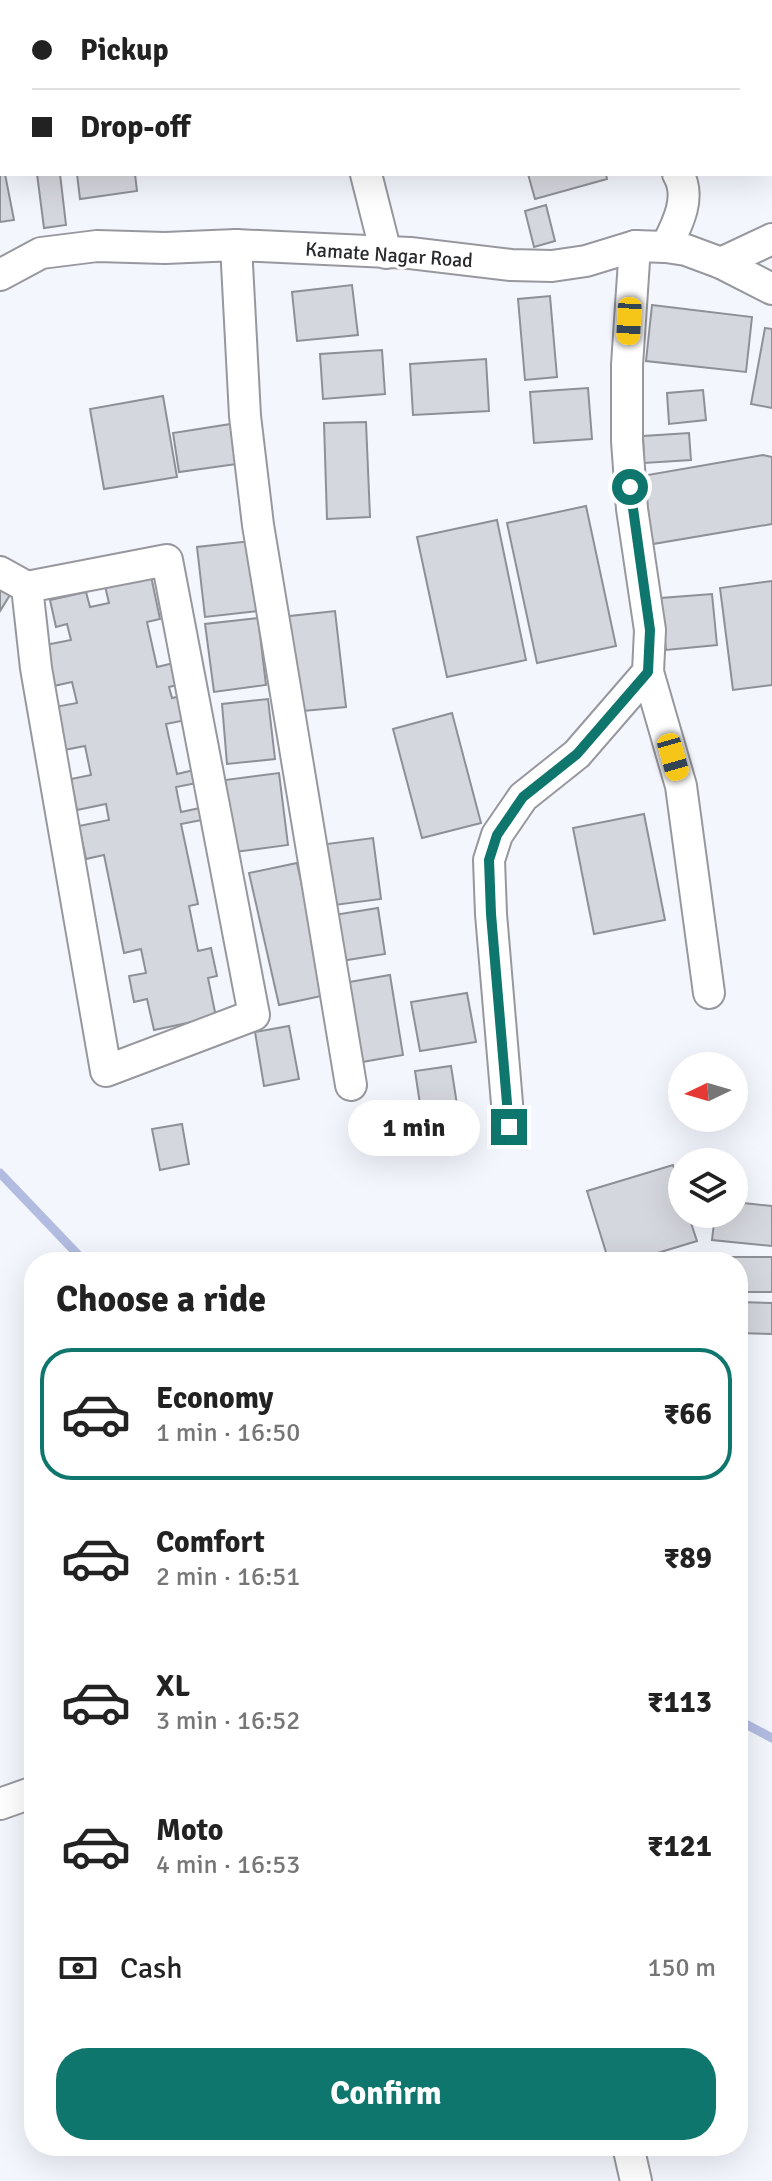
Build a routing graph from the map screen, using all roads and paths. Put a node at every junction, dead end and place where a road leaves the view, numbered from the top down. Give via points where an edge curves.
1 (367, 176) edge
2 (679, 176) edge
3 (772, 239) edge
4 (236, 245) junction
5 (635, 246) junction
6 (666, 247) junction
7 (386, 253) junction
8 (721, 263) junction
9 (1, 272) edge
10 (772, 289) edge
11 (0, 572) edge
12 (27, 587) junction
13 (648, 672) junction
14 (709, 993) dead end
15 (351, 1085) dead end
16 (509, 1127) dead end
17 (24, 1796) edge
18 (0, 1804) edge
19 (630, 2156) edge
20 (636, 2181) edge

1 - 7 street
2 - 6 street via 682,217
3 - 8 street
4 - 7 street, Kamate Nagar Road
4 - 9 street, Kamate Nagar Road via 97,246 41,253
4 - 15 street via 245,416 258,525
5 - 6 street, Kamate Nagar Road
5 - 7 street, Kamate Nagar Road via 552,266
5 - 13 street via 627,441 650,630
6 - 8 street, Kamate Nagar Road
8 - 10 street, Kamate Nagar Road
11 - 12 street
12 - 12 street via 167,560 254,1015 106,1071 36,668
13 - 14 street via 681,786
13 - 16 street via 577,754 523,797 497,835 489,860
17 - 18 street
19 - 20 street

